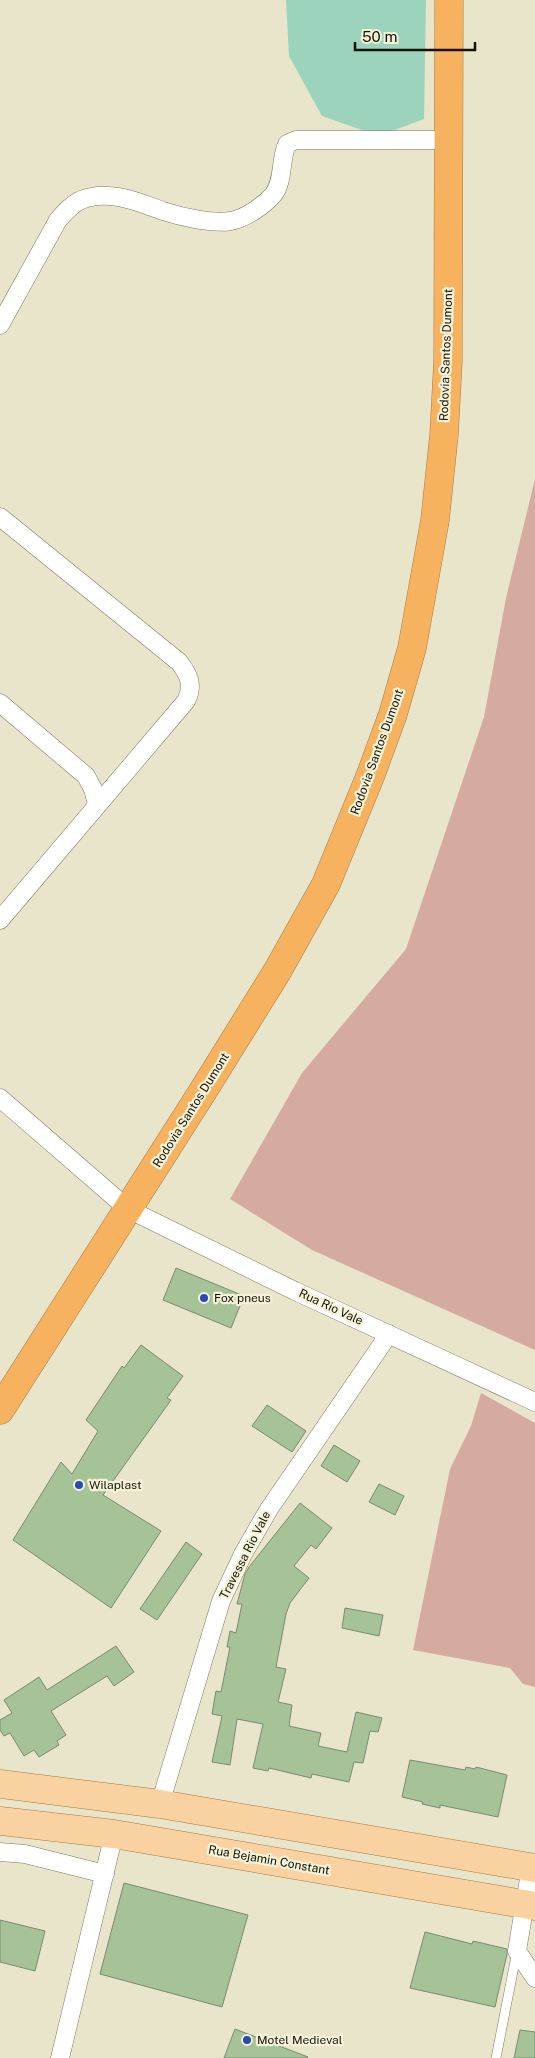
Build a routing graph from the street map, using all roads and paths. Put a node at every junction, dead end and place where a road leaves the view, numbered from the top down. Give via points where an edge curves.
1 (449, 0) edge
2 (449, 140) junction
3 (0, 324) edge
4 (0, 517) edge
5 (0, 703) edge
6 (97, 804) junction
7 (2, 912) edge
8 (0, 1098) edge
9 (128, 1209) junction
10 (389, 1334) junction
11 (535, 1402) edge
12 (0, 1410) edge
13 (6, 1785) edge
14 (160, 1804) junction
15 (1, 1821) edge
16 (114, 1834) junction
17 (0, 1852) edge
18 (533, 1867) edge
19 (104, 1874) junction
20 (530, 1906) edge
21 (517, 1951) junction
22 (535, 1978) edge
23 (60, 2058) edge
24 (496, 2058) edge

1 - 2 highway, Rodovia Santos Dumont
2 - 3 street via 296,140 287,144 283,153 280,180 274,194 251,213 231,221 181,216 122,197 101,196 81,200 58,220
2 - 9 highway, Rodovia Santos Dumont via 448,361 439,482 412,648 394,714 326,884 273,978
4 - 6 street via 179,662 190,681 191,692 186,701
5 - 6 street via 86,776
6 - 7 street
8 - 9 street, Rua Rio Vale
9 - 10 street, Rua Rio Vale
9 - 12 highway, Rodovia Santos Dumont
10 - 11 street, Rua Rio Vale
10 - 14 street, Travessa Rio Vale via 268,1509 243,1554 221,1602
13 - 14 main road
14 - 18 main road
15 - 16 main road, Rua Bejamin Constant
16 - 19 street
16 - 20 main road, Rua Bejamin Constant
17 - 19 street via 26,1854
18 - 20 street
19 - 23 street
20 - 21 street
21 - 22 street
21 - 24 lane

